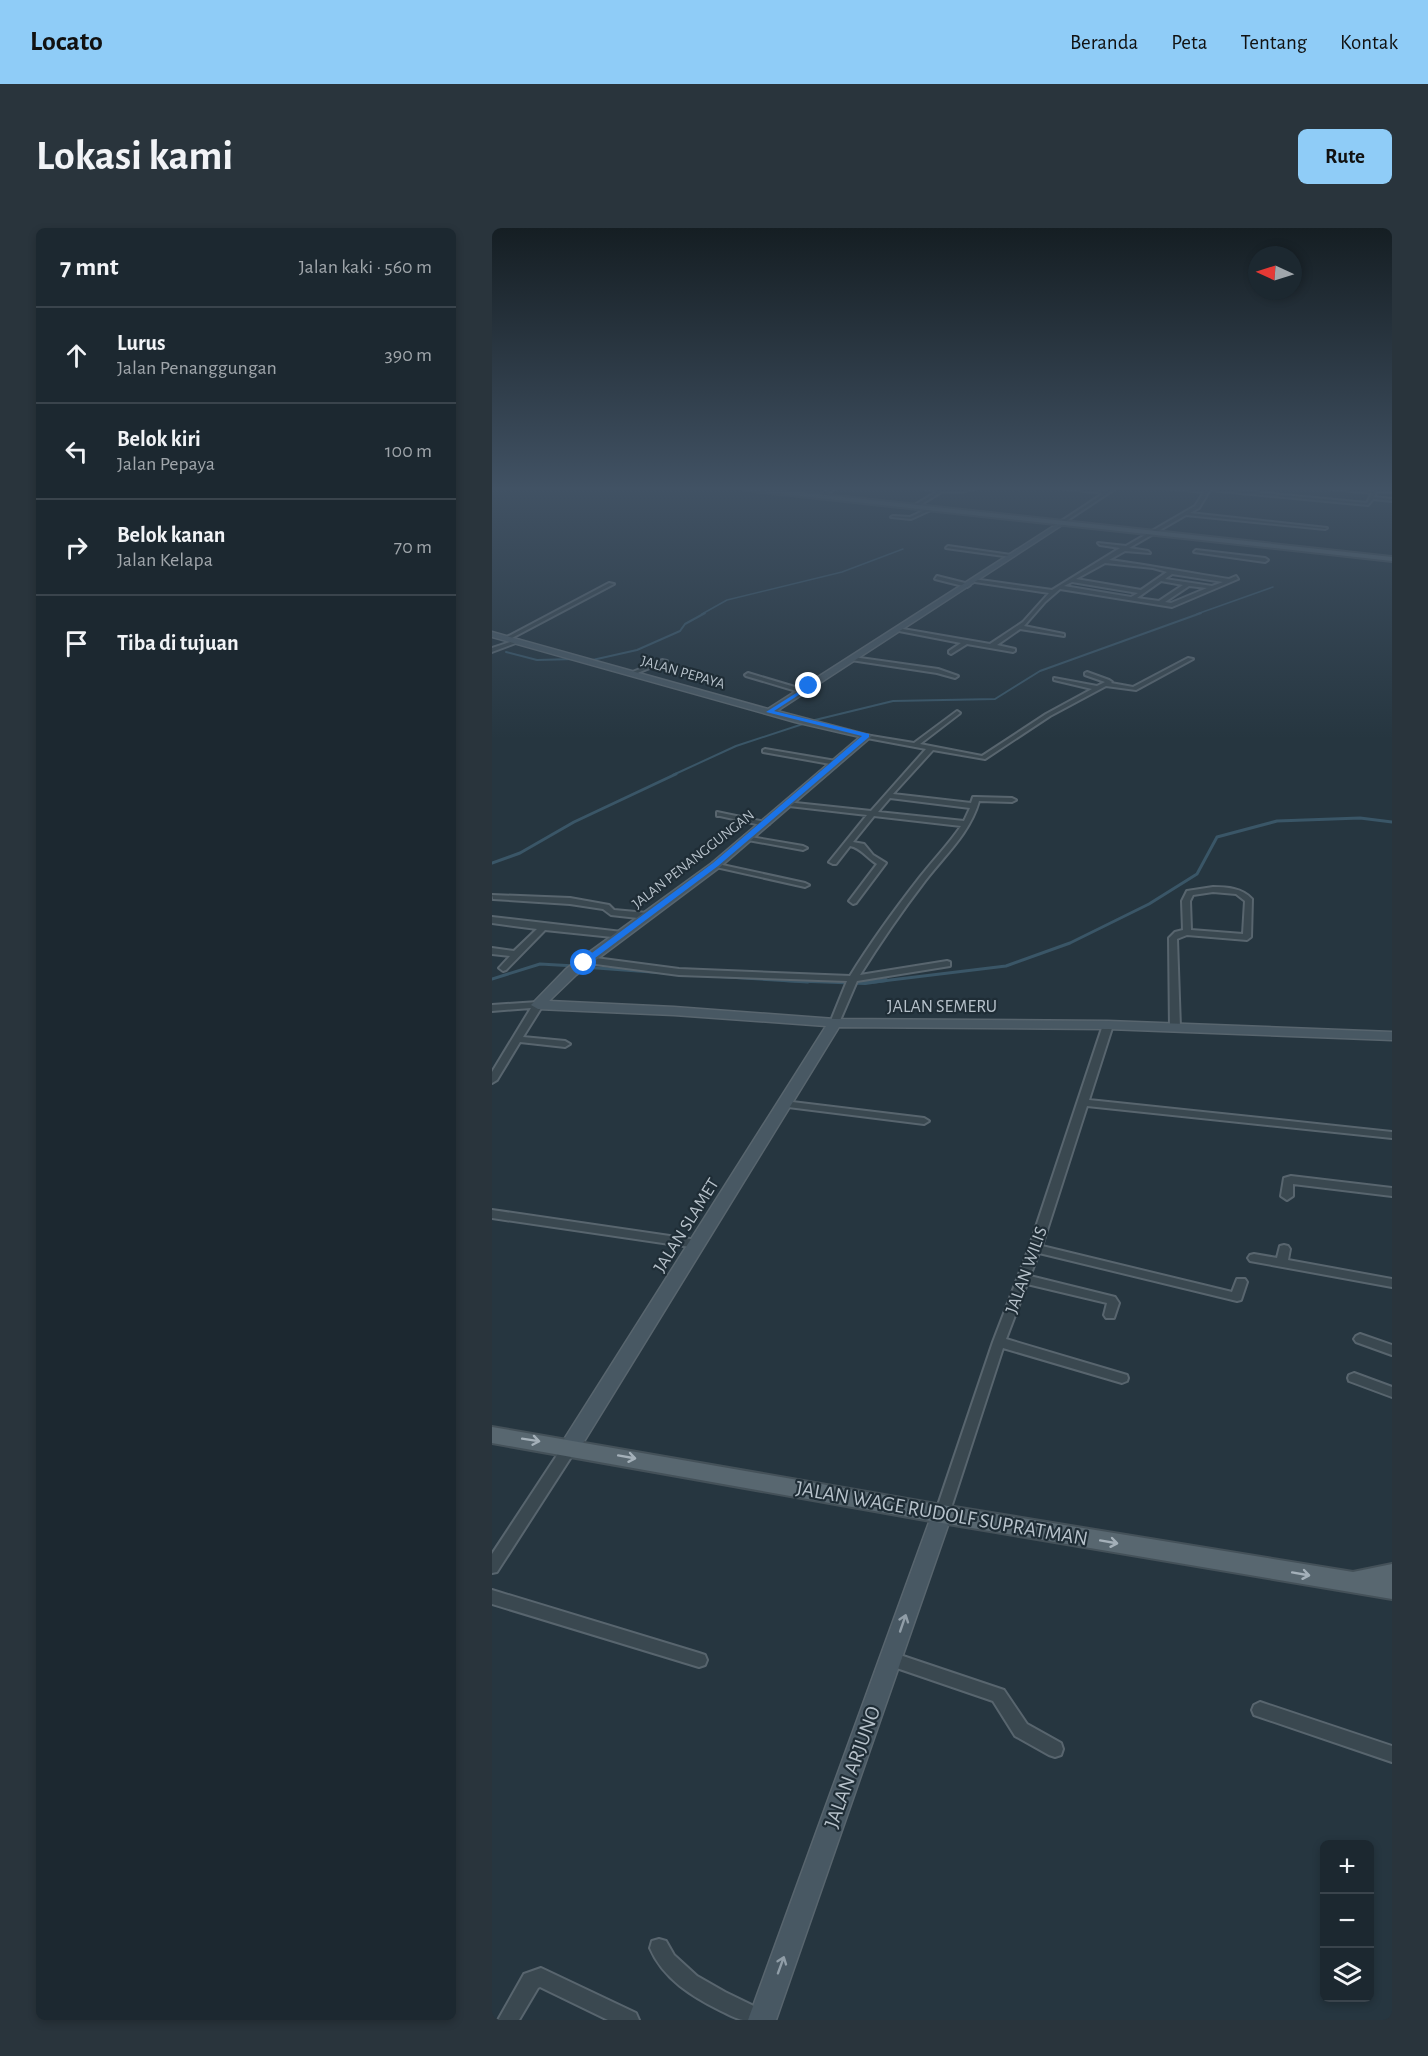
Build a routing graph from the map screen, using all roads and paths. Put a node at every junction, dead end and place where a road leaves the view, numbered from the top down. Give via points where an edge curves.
1 (987, 572) edge
2 (1085, 572) edge
3 (1171, 572) joint
4 (937, 578) dead end
5 (1071, 580) junction
6 (1162, 580) junction
7 (971, 582) junction
8 (611, 584) dead end
9 (1189, 584) junction
10 (1215, 588) junction
11 (1057, 590) junction
12 (1143, 592) junction
13 (1132, 599) junction
14 (1159, 604) junction
15 (1020, 627) junction
16 (897, 630) junction
17 (492, 634) edge
18 (1062, 635) dead end
19 (508, 638) junction
20 (518, 641) junction
21 (966, 642) junction
22 (992, 646) junction
23 (492, 650) edge
24 (1013, 650) dead end
25 (951, 652) dead end
26 (853, 659) junction
27 (1190, 659) dead end
28 (664, 661) dead end
29 (633, 673) junction
30 (1087, 674) dead end
31 (748, 675) dead end
32 (955, 676) dead end
33 (1056, 679) dead end
34 (1105, 684) junction
35 (1098, 688) junction
36 (803, 691) junction
37 (769, 712) junction
38 (957, 713) dead end
39 (867, 736) junction
40 (915, 745) junction
41 (931, 748) junction
42 (765, 751) dead end
43 (836, 763) junction
44 (888, 796) junction
45 (1012, 800) dead end
46 (789, 804) junction
47 (974, 806) junction
48 (720, 814) dead end
49 (872, 814) junction
50 (765, 824) junction
51 (966, 824) junction
52 (748, 838) junction
53 (848, 843) junction
54 (803, 848) dead end
55 (833, 862) dead end
56 (716, 865) junction
57 (805, 885) dead end
58 (492, 897) edge
59 (853, 901) dead end
60 (647, 916) junction
61 (492, 920) edge
62 (543, 927) junction
63 (1187, 932) junction
64 (622, 935) junction
65 (492, 951) edge
66 (516, 954) junction
67 (586, 961) junction
68 (947, 964) dead end
69 (503, 968) dead end
70 (853, 982) junction
71 (538, 1005) junction
72 (492, 1008) edge
73 (835, 1023) junction
74 (1108, 1025) junction
75 (1175, 1028) junction
76 (1392, 1036) edge
77 (518, 1039) junction
78 (565, 1044) dead end
79 (492, 1079) edge
80 (1082, 1102) junction
81 (784, 1104) junction
82 (924, 1121) dead end
83 (1392, 1135) edge
84 (1392, 1192) edge
85 (1287, 1196) dead end
86 (492, 1214) edge
87 (697, 1244) junction
88 (1035, 1248) junction
89 (1284, 1249) dead end
90 (1254, 1258) dead end
91 (1282, 1264) junction
92 (1023, 1280) junction
93 (1241, 1282) dead end
94 (1392, 1283) edge
95 (1110, 1315) dead end
96 (1360, 1339) dead end
97 (999, 1342) junction
98 (1392, 1350) edge
99 (1122, 1378) dead end
100 (1354, 1378) dead end
101 (1392, 1392) edge
102 (492, 1435) edge
103 (570, 1447) junction
104 (942, 1514) junction
105 (492, 1567) edge
106 (1392, 1574) edge
107 (1342, 1581) junction
108 (1392, 1589) edge
109 (492, 1597) edge
110 (891, 1659) junction
111 (699, 1660) dead end
112 (1260, 1710) dead end
113 (1055, 1749) dead end
114 (1392, 1754) edge
115 (659, 1948) dead end
116 (508, 2020) edge
117 (629, 2020) edge
118 (762, 2020) edge

1 - 7 street
2 - 5 street
3 - 6 street
3 - 10 street via 1233,579
4 - 7 street
5 - 11 street
5 - 12 street
6 - 9 street
6 - 12 street
7 - 11 street
7 - 16 street
8 - 19 street
9 - 10 street
9 - 14 street
10 - 14 street via 1175,605
11 - 13 street
11 - 15 street
12 - 13 street
13 - 14 street
15 - 18 street
15 - 22 street
16 - 21 street
16 - 26 street
17 - 19 street, JALAN PEPAYA
19 - 20 street, JALAN PEPAYA
20 - 23 street
20 - 29 street, JALAN PEPAYA
21 - 22 street
21 - 25 street
22 - 24 street
26 - 32 street
26 - 36 street
27 - 34 street via 1136,688
28 - 29 street
29 - 37 street, JALAN PEPAYA
30 - 34 street via 1108,682
31 - 36 street
33 - 35 street
34 - 35 street
35 - 41 street via 983,758
36 - 37 street
37 - 39 street, JALAN PEPAYA
38 - 40 street
39 - 40 street
39 - 43 street, JALAN PENANGGUNGAN
40 - 41 street
41 - 44 street
42 - 43 street
43 - 46 street, JALAN PENANGGUNGAN
44 - 47 street
44 - 49 street
45 - 47 street via 980,798
46 - 49 street
46 - 50 street, JALAN PENANGGUNGAN
47 - 51 street
48 - 50 street
49 - 51 street
49 - 53 street
50 - 52 street, JALAN PENANGGUNGAN
51 - 70 street via 878,941
52 - 54 street
52 - 56 street, JALAN PENANGGUNGAN
53 - 55 street
53 - 59 street via 861,846 882,863
56 - 57 street
56 - 60 street, JALAN PENANGGUNGAN
58 - 60 street via 570,901
60 - 64 street, JALAN PENANGGUNGAN
61 - 62 street
62 - 64 street
62 - 66 street
63 - 63 street via 1247,937 1248,897 1228,891 1190,893 1186,902
63 - 75 street via 1173,938
64 - 67 street, JALAN PENANGGUNGAN
65 - 66 street
66 - 69 street
67 - 70 street via 679,972
67 - 71 street, JALAN PENANGGUNGAN
68 - 70 street
70 - 73 street
71 - 72 street, JALAN SEMERU
71 - 73 street, JALAN SEMERU
71 - 77 street
73 - 74 street, JALAN SEMERU
73 - 81 street, JALAN SLAMET
74 - 75 street, JALAN SEMERU
74 - 80 street, JALAN WILIS
75 - 76 street, JALAN SEMERU
77 - 78 street
77 - 79 street
80 - 83 street
80 - 88 street, JALAN WILIS
81 - 82 street
81 - 87 street, JALAN SLAMET
84 - 85 street via 1291,1180
86 - 87 street
87 - 103 street, JALAN SLAMET
88 - 92 street, JALAN WILIS
88 - 93 street via 1236,1296
89 - 91 street
90 - 91 street
91 - 94 street
92 - 95 street via 1111,1300
92 - 97 street, JALAN WILIS
96 - 98 street
97 - 99 street
97 - 104 street, JALAN WILIS
100 - 101 street
102 -> 103 main road, JALAN WAGE RUDOLF SUPRATMAN
103 -> 104 main road, JALAN WAGE RUDOLF SUPRATMAN
103 - 105 street
104 -> 107 main road, JALAN WAGE RUDOLF SUPRATMAN
110 -> 104 street, JALAN ARJUNO
106 - 107 main road
107 - 108 main road, JALAN WAGE RUDOLF SUPRATMAN
109 - 111 street
110 - 113 street via 998,1695 1021,1730
118 -> 110 street, JALAN ARJUNO
112 - 114 street
115 - 118 street via 684,1979
116 - 117 street via 537,1977

